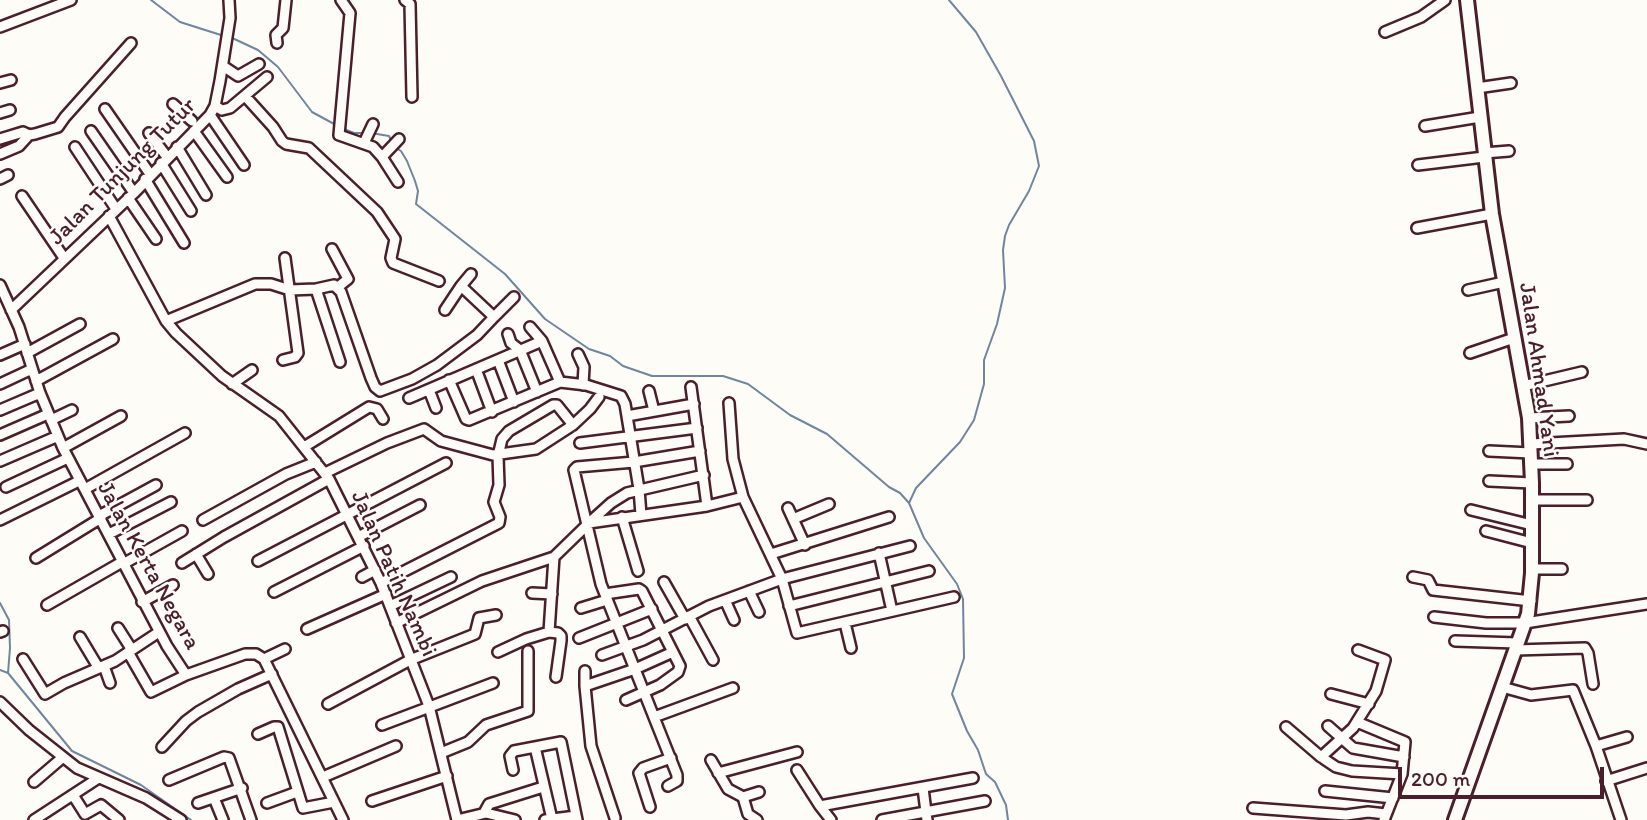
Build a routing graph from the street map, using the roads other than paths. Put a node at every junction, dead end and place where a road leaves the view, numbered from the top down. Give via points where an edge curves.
1 (71, 0) edge
2 (229, 0) edge
3 (286, 0) edge
4 (341, 0) edge
5 (405, 0) edge
6 (1445, 0) edge
7 (1467, 0) edge
8 (0, 27) edge
9 (1385, 32) dead end
10 (131, 43) dead end
11 (276, 43) dead end
12 (259, 64) dead end
13 (223, 66) junction
14 (267, 77) dead end
15 (11, 80) dead end
16 (0, 83) edge
17 (1511, 83) dead end
18 (1476, 88) junction
19 (245, 96) junction
20 (412, 97) dead end
21 (173, 104) dead end
22 (105, 109) dead end
23 (212, 111) junction
24 (1480, 117) junction
25 (373, 124) dead end
26 (193, 126) junction
27 (1425, 126) dead end
28 (91, 131) dead end
29 (149, 133) dead end
30 (29, 135) junction
31 (0, 139) edge
32 (399, 139) dead end
33 (365, 143) junction
34 (75, 147) dead end
35 (177, 147) junction
36 (1509, 151) dead end
37 (0, 153) edge
38 (1484, 155) junction
39 (382, 157) junction
40 (164, 163) junction
41 (244, 164) dead end
42 (1418, 165) dead end
43 (148, 177) junction
44 (228, 177) dead end
45 (398, 183) dead end
46 (131, 195) junction
47 (206, 195) dead end
48 (22, 196) dead end
49 (191, 211) dead end
50 (112, 212) junction
51 (1492, 214) junction
52 (1417, 228) dead end
53 (156, 239) dead end
54 (184, 243) dead end
55 (332, 249) dead end
56 (64, 258) junction
57 (285, 258) dead end
58 (471, 274) dead end
59 (439, 281) dead end
60 (1504, 282) junction
61 (0, 285) edge
62 (461, 286) junction
63 (338, 287) junction
64 (316, 289) junction
65 (1468, 289) dead end
66 (290, 290) junction
67 (514, 297) dead end
68 (6, 305) edge
69 (445, 310) dead end
70 (494, 317) junction
71 (166, 321) junction
72 (80, 324) dead end
73 (530, 327) dead end
74 (508, 334) dead end
75 (1514, 338) junction
76 (113, 339) dead end
77 (542, 341) junction
78 (26, 349) junction
79 (520, 351) junction
80 (1470, 352) dead end
81 (578, 354) dead end
82 (0, 355) edge
83 (283, 360) dead end
84 (498, 360) junction
85 (340, 362) dead end
86 (32, 369) junction
87 (476, 369) junction
88 (252, 370) dead end
89 (1582, 372) dead end
90 (449, 380) junction
91 (36, 381) junction
92 (560, 382) junction
93 (0, 384) edge
94 (232, 384) junction
95 (583, 385) junction
96 (1523, 386) junction
97 (691, 387) dead end
98 (429, 390) junction
99 (649, 391) dead end
100 (40, 393) junction
101 (537, 393) junction
102 (599, 397) dead end
103 (409, 398) dead end
104 (514, 402) junction
105 (729, 403) dead end
106 (694, 404) junction
107 (436, 408) dead end
108 (0, 410) edge
109 (72, 410) dead end
110 (654, 411) junction
111 (492, 412) junction
112 (121, 416) dead end
113 (627, 416) junction
114 (1569, 416) dead end
115 (50, 417) junction
116 (1529, 418) junction
117 (383, 419) dead end
118 (573, 425) junction
119 (697, 428) junction
120 (185, 433) dead end
121 (0, 435) edge
122 (58, 436) junction
123 (631, 438) junction
124 (580, 443) dead end
125 (1647, 444) edge
126 (304, 447) junction
127 (63, 448) junction
128 (700, 451) junction
129 (1489, 451) dead end
130 (1531, 454) junction
131 (498, 456) junction
132 (68, 458) junction
133 (0, 461) edge
134 (316, 461) junction
135 (635, 462) junction
136 (446, 463) dead end
137 (1567, 464) dead end
138 (704, 475) junction
139 (327, 476) junction
140 (1489, 481) dead end
141 (1532, 483) junction
142 (82, 485) junction
143 (156, 485) dead end
144 (6, 486) dead end
145 (639, 489) junction
146 (743, 497) junction
147 (1532, 500) junction
148 (1587, 500) dead end
149 (171, 502) dead end
150 (829, 504) dead end
151 (420, 505) dead end
152 (708, 506) junction
153 (788, 509) dead end
154 (1471, 510) dead end
155 (347, 513) junction
156 (640, 515) junction
157 (100, 517) junction
158 (622, 517) junction
159 (889, 517) dead end
160 (1, 518) edge
161 (793, 519) junction
162 (204, 520) dead end
163 (588, 523) junction
164 (1532, 525) junction
165 (182, 531) dead end
166 (1486, 531) dead end
167 (108, 534) junction
168 (362, 541) junction
169 (1532, 543) junction
170 (805, 545) junction
171 (910, 545) dead end
172 (196, 554) junction
173 (771, 554) junction
174 (879, 554) junction
175 (554, 557) junction
176 (36, 558) dead end
177 (258, 561) dead end
178 (123, 563) junction
179 (182, 563) dead end
180 (1532, 569) junction
181 (1562, 569) dead end
182 (375, 570) junction
183 (638, 571) dead end
184 (929, 571) dead end
185 (208, 574) dead end
186 (362, 577) dead end
187 (451, 577) dead end
188 (1413, 577) dead end
189 (782, 579) junction
190 (664, 582) dead end
191 (885, 582) junction
192 (381, 583) junction
193 (173, 585) dead end
194 (749, 591) junction
195 (274, 592) dead end
196 (532, 593) dead end
197 (386, 594) junction
198 (552, 594) junction
199 (606, 597) junction
200 (954, 597) dead end
201 (725, 600) junction
202 (1531, 601) junction
203 (142, 602) junction
204 (1647, 604) edge
205 (47, 605) dead end
206 (390, 606) junction
207 (789, 606) junction
208 (581, 608) dead end
209 (652, 609) junction
210 (892, 611) junction
211 (759, 612) dead end
212 (496, 615) dead end
213 (687, 617) junction
214 (1434, 617) dead end
215 (734, 620) dead end
216 (845, 622) junction
217 (396, 623) junction
218 (1525, 623) junction
219 (618, 624) junction
220 (118, 628) dead end
221 (307, 629) dead end
222 (662, 631) junction
223 (159, 632) junction
224 (549, 632) junction
225 (80, 637) dead end
226 (579, 638) dead end
227 (1455, 641) dead end
228 (1516, 646) junction
229 (626, 647) junction
230 (850, 648) dead end
231 (285, 649) dead end
232 (1358, 650) dead end
233 (130, 651) junction
234 (528, 651) dead end
235 (498, 652) dead end
236 (673, 652) junction
237 (601, 655) dead end
238 (23, 659) dead end
239 (266, 659) junction
240 (410, 660) junction
241 (713, 660) dead end
242 (101, 667) junction
243 (635, 669) junction
244 (585, 671) dead end
245 (272, 674) junction
246 (186, 675) junction
247 (556, 677) dead end
248 (110, 683) dead end
249 (493, 683) dead end
250 (1593, 684) dead end
251 (586, 686) junction
252 (1502, 687) junction
253 (733, 688) dead end
254 (645, 693) junction
255 (1331, 694) dead end
256 (626, 700) dead end
257 (0, 702) edge
258 (328, 704) dead end
259 (1368, 704) junction
260 (429, 706) junction
261 (654, 717) junction
262 (1357, 722) junction
263 (382, 725) dead end
264 (1328, 726) dead end
265 (1286, 727) dead end
266 (258, 734) dead end
267 (1626, 737) dead end
268 (1342, 740) junction
269 (396, 746) dead end
270 (1596, 746) junction
271 (162, 747) dead end
272 (535, 747) junction
273 (797, 752) dead end
274 (441, 753) junction
275 (1404, 757) junction
276 (62, 758) junction
277 (671, 758) junction
278 (1324, 759) dead end
279 (711, 760) dead end
280 (1647, 768) edge
281 (513, 770) dead end
282 (797, 770) dead end
283 (718, 772) junction
284 (1402, 774) junction
285 (447, 776) junction
286 (323, 777) junction
287 (973, 778) dead end
288 (97, 779) junction
289 (169, 780) dead end
290 (1606, 781) junction
291 (34, 782) dead end
292 (668, 786) dead end
293 (242, 788) junction
294 (540, 788) dead end
295 (923, 788) junction
296 (1325, 791) dead end
297 (297, 792) junction
298 (759, 792) dead end
299 (73, 795) junction
300 (743, 797) junction
301 (214, 798) junction
302 (1393, 798) junction
303 (372, 801) dead end
304 (985, 801) dead end
305 (334, 802) junction
306 (198, 803) dead end
307 (267, 803) dead end
308 (820, 806) junction
309 (650, 807) dead end
310 (1253, 808) dead end
311 (484, 813) junction
312 (927, 816) edge
313 (87, 817) edge
314 (1385, 817) edge
315 (576, 818) edge
316 (615, 818) dead end
317 (34, 820) edge
318 (119, 820) edge
319 (181, 820) edge
320 (223, 820) edge
321 (251, 820) edge
322 (343, 820) edge
323 (457, 820) edge
324 (515, 820) edge
325 (549, 820) edge
326 (757, 820) edge
327 (831, 820) edge
328 (881, 820) edge
329 (1455, 820) edge
330 (1621, 820) edge

1 - 8 street
2 - 13 street, Jalan Tunjung Tutur
3 - 11 street
4 - 33 street via 350,13 339,135
5 - 20 street via 410,4
6 - 9 street via 1421,17
7 - 18 main road, Jalan Ahmad Yani
10 - 30 street via 58,127
12 - 13 street via 238,76
13 - 23 street, Jalan Tunjung Tutur
14 - 19 street
15 - 16 street
17 - 18 street
18 - 24 main road, Jalan Ahmad Yani
19 - 23 street via 226,110
19 - 59 street via 282,141 309,148 377,212 395,239 393,263
21 - 26 street
22 - 43 street
23 - 26 street, Jalan Tunjung Tutur
23 - 41 street
24 - 27 street
24 - 38 main road, Jalan Ahmad Yani
25 - 33 street
26 - 35 street, Jalan Tunjung Tutur
26 - 44 street
28 - 46 street
29 - 40 street
30 - 31 street via 23,132
30 - 37 street via 19,146
32 - 39 street
33 - 39 street
34 - 50 street, Jalan Patih Nambi
35 - 40 street, Jalan Tunjung Tutur
35 - 47 street
36 - 38 street
38 - 42 street
38 - 51 main road, Jalan Ahmad Yani
39 - 45 street
40 - 43 street, Jalan Tunjung Tutur
40 - 49 street
43 - 46 street, Jalan Tunjung Tutur
43 - 54 street
46 - 50 street, Jalan Tunjung Tutur
46 - 53 street
48 - 56 street
50 - 56 street, Jalan Tunjung Tutur
50 - 71 street, Jalan Patih Nambi
51 - 52 street
51 - 60 main road, Jalan Ahmad Yani
55 - 63 street via 348,279
56 - 68 street, Jalan Tunjung Tutur
57 - 66 street
58 - 62 street
60 - 65 street
60 - 75 main road, Jalan Ahmad Yani
61 - 68 street, Jalan Kerta Negara
62 - 69 street
62 - 70 street
63 - 64 street
63 - 70 street via 379,391 437,365
64 - 66 street
64 - 85 street
66 - 71 street via 255,284
66 - 83 street via 298,353
67 - 70 street
68 - 78 street, Jalan Kerta Negara
71 - 94 street, Jalan Patih Nambi
72 - 78 street
73 - 77 street
74 - 79 street
75 - 80 street
75 - 96 main road, Jalan Ahmad Yani
76 - 91 street
77 - 79 street
77 - 92 street
78 - 82 street
78 - 86 street, Jalan Kerta Negara
79 - 84 street
79 - 101 street
81 - 95 street via 584,368
84 - 87 street
84 - 104 street
86 - 91 street, Jalan Kerta Negara
86 - 93 street
87 - 90 street
87 - 111 street
88 - 94 street
89 - 96 street
90 - 98 street
90 - 111 street via 466,419
91 - 100 street, Jalan Kerta Negara
92 - 95 street
92 - 101 street
94 - 126 street, Jalan Patih Nambi via 276,414
95 - 113 street via 621,396
96 - 116 main road, Jalan Ahmad Yani
97 - 106 street
98 - 103 street
98 - 107 street
99 - 110 street
100 - 108 street
100 - 115 street, Jalan Kerta Negara
101 - 104 street
102 - 118 street
104 - 111 street
105 - 146 street via 733,459
106 - 110 street
106 - 119 street
109 - 115 street
110 - 113 street
112 - 127 street
113 - 123 street
114 - 116 street
115 - 121 street
115 - 122 street, Jalan Kerta Negara
116 - 130 main road, Jalan Ahmad Yani
117 - 126 street via 377,409 369,407
118 - 131 street via 536,449
118 - 131 street via 552,405 505,434
119 - 123 street
119 - 128 street
120 - 142 street
122 - 127 street, Jalan Kerta Negara
122 - 133 street
123 - 124 street
123 - 135 street
125 - 130 street via 1618,439
126 - 134 street, Jalan Patih Nambi
127 - 132 street, Jalan Kerta Negara
128 - 135 street
128 - 138 street
129 - 130 street
130 - 137 street
130 - 141 main road, Jalan Ahmad Yani
131 - 139 street via 441,441 424,429 387,443
131 - 192 street via 499,485 494,502 499,523
132 - 142 street, Jalan Kerta Negara
132 - 144 street
134 - 139 street, Jalan Patih Nambi
134 - 162 street
135 - 145 street
135 - 163 street via 574,469
136 - 155 street
138 - 145 street
138 - 152 street
139 - 155 street, Jalan Patih Nambi
139 - 172 street
140 - 141 street
141 - 147 main road, Jalan Ahmad Yani
142 - 157 street, Jalan Kerta Negara
142 - 160 street
143 - 157 street
145 - 156 street
145 - 163 street via 611,503
146 - 152 street
146 - 173 street
147 - 148 street
147 - 164 main road, Jalan Ahmad Yani
149 - 167 street
150 - 161 street
151 - 168 street
152 - 156 street
153 - 161 street
154 - 164 street
155 - 168 street, Jalan Patih Nambi
155 - 177 street
156 - 158 street
157 - 167 street, Jalan Kerta Negara
157 - 176 street
158 - 163 street
158 - 183 street
159 - 170 street
161 - 170 street
163 - 175 street
163 - 199 street
164 - 169 main road, Jalan Ahmad Yani
165 - 178 street
166 - 169 street
167 - 178 street, Jalan Kerta Negara
168 - 182 street, Jalan Patih Nambi
168 - 195 street
169 - 180 main road, Jalan Ahmad Yani
170 - 173 street
171 - 174 street
172 - 179 street
172 - 185 street
173 - 189 street
174 - 189 street
174 - 191 street
175 - 198 street
175 - 217 street via 482,581
178 - 203 street, Jalan Kerta Negara
178 - 205 street
180 - 181 street
180 - 202 main road, Jalan Ahmad Yani
182 - 186 street
182 - 192 street, Jalan Patih Nambi
184 - 191 street
187 - 206 street
188 - 202 street via 1428,580 1433,590
189 - 194 street
189 - 207 street
190 - 213 street
191 - 207 street
191 - 210 street
192 - 197 street, Jalan Patih Nambi
193 - 203 street
194 - 201 street
194 - 211 street
196 - 198 street
197 - 206 street, Jalan Patih Nambi
197 - 221 street
198 - 224 street
199 - 208 street
199 - 209 street via 639,589
199 - 219 street
200 - 210 street
201 - 213 street
201 - 215 street
202 - 218 main road, Jalan Ahmad Yani
203 - 223 street, Jalan Kerta Negara
204 - 218 street
206 - 217 street, Jalan Patih Nambi
207 - 216 street via 797,633
209 - 219 street
209 - 222 street
210 - 216 street
212 - 240 street via 479,618 475,634
213 - 222 street
213 - 241 street
214 - 218 street
216 - 230 street
217 - 240 street, Jalan Patih Nambi
218 - 228 main road, Jalan Ahmad Yani
219 - 226 street
219 - 229 street
220 - 233 street
222 - 229 street
222 - 236 street
223 - 233 street
223 - 246 street, Jalan Kerta Negara
224 - 235 street
224 - 247 street via 561,636
225 - 242 street
227 - 228 street
228 - 250 street via 1585,648
228 - 252 main road, Jalan Ahmad Yani
229 - 237 street
229 - 243 street
231 - 239 street
232 - 259 street via 1385,660
233 - 242 street
233 - 246 street via 153,693
234 - 274 street via 528,711 486,725 468,743
236 - 243 street
236 - 254 street via 680,666 678,673
238 - 242 street via 46,694
239 - 245 street
239 - 246 street, Jalan Kerta Negara via 245,654
240 - 258 street
240 - 260 street, Jalan Patih Nambi
242 - 248 street
243 - 251 street
243 - 254 street
244 - 251 street
245 - 271 street via 198,712
245 - 286 street
249 - 260 street
251 - 316 street via 591,747
252 - 270 street via 1531,695 1572,689
252 - 329 main road, Jalan Ahmad Yani
253 - 261 street
254 - 256 street
254 - 261 street
255 - 259 street
257 - 276 street
259 - 262 street
260 - 263 street
260 - 274 street, Jalan Patih Nambi
261 - 277 street
262 - 268 street
262 - 275 street via 1404,740
264 - 268 street
265 - 268 street via 1321,757
266 - 297 street via 278,727
267 - 270 street
268 - 275 street via 1360,750
269 - 286 street
270 - 290 street
272 - 281 street via 511,753
272 - 315 street via 562,743
272 - 325 street
273 - 283 street
274 - 285 street, Jalan Patih Nambi
275 - 284 street
276 - 288 street
276 - 291 street
277 - 292 street via 678,780
277 - 309 street via 640,772
278 - 284 street via 1352,771
279 - 283 street
280 - 290 street
282 - 308 street
283 - 300 street via 728,789
284 - 302 street
285 - 303 street
285 - 323 street, Jalan Patih Nambi
286 - 305 street
287 - 295 street
288 - 299 street
288 - 319 street via 136,794
289 - 293 street via 227,757
290 - 330 street
293 - 301 street
293 - 321 street
294 - 311 street via 489,804
295 - 308 street
295 - 312 street
296 - 302 street
297 - 305 street via 305,809
297 - 307 street
298 - 300 street
299 - 313 street
299 - 317 street
300 - 326 street via 748,814
301 - 306 street
301 - 320 street
302 - 314 street
304 - 312 street
305 - 322 street
308 - 327 street
310 - 314 street via 1346,816 1371,812
311 - 323 street
311 - 324 street
312 - 328 street
313 - 318 street via 101,805
315 - 325 street

